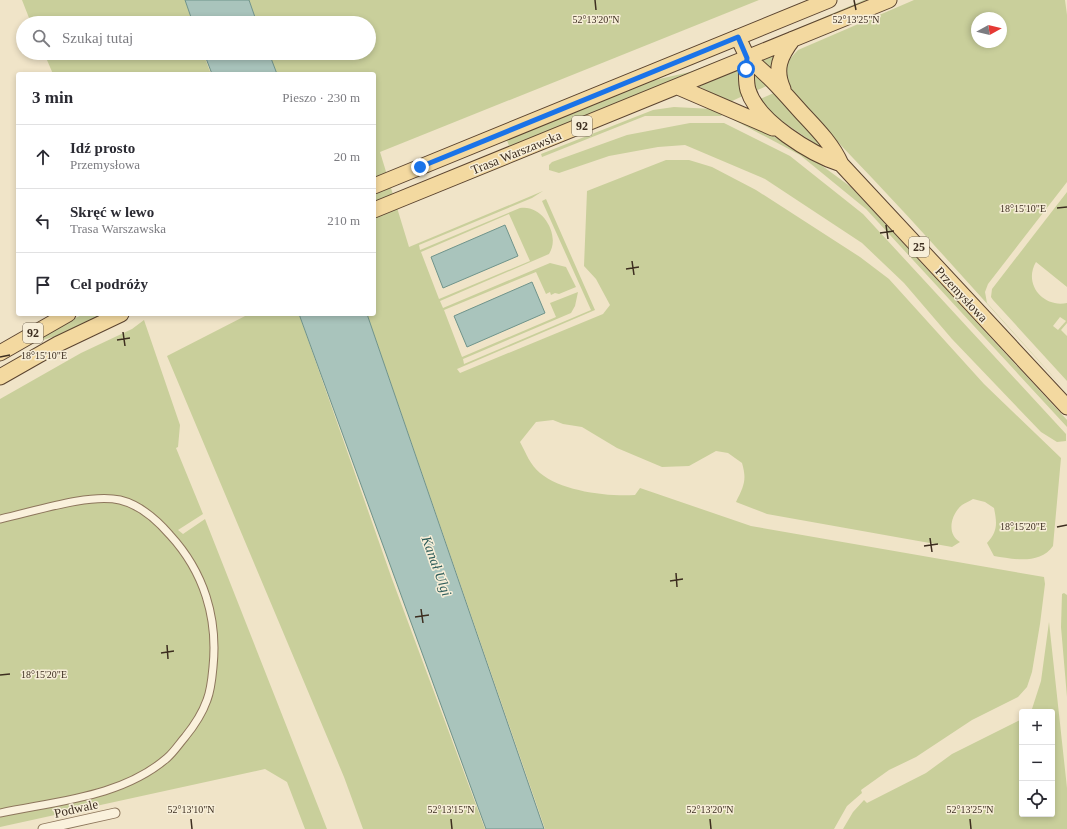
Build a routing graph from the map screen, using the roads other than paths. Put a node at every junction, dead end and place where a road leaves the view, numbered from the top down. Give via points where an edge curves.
1 (829, 0) edge
2 (889, 0) edge
3 (738, 37) junction
4 (793, 39) junction
5 (747, 58) junction
6 (678, 87) junction
7 (785, 94) junction
8 (782, 131) junction
9 (841, 164) junction
10 (376, 185) edge
11 (376, 209) edge
12 (65, 316) edge
13 (117, 316) edge
14 (0, 353) edge
15 (0, 377) edge
16 (1067, 406) edge
17 (0, 520) edge
18 (0, 813) edge
19 (115, 813) dead end
20 (43, 829) edge

1 - 3 main road, Trasa Warszawska
2 - 4 main road, Trasa Warszawska
3 - 5 main road, Przemysłowa / 25
3 - 10 main road, Trasa Warszawska / 92
4 - 5 main road, Trasa Warszawska / 92
4 - 7 main road, 25 via 779,62 778,74
5 - 6 main road, Trasa Warszawska / 92
5 - 7 main road
5 - 8 main road, Przemysłowa / 25 via 746,80 751,98 762,113
6 - 8 main road, 25 via 760,124
6 - 11 main road, Trasa Warszawska / 92
7 - 9 main road, Przemysłowa / 25 via 834,148
8 - 9 main road, Przemysłowa / 25 via 826,159
9 - 16 main road, Przemysłowa / 25
12 - 14 main road, 92
13 - 15 main road, 92 via 58,344
17 - 18 street via 80,501 104,498 121,500 138,507 177,542 193,567 207,597 214,625 215,647 207,700 195,724 166,759 132,780 103,792
19 - 20 street, Podwale

